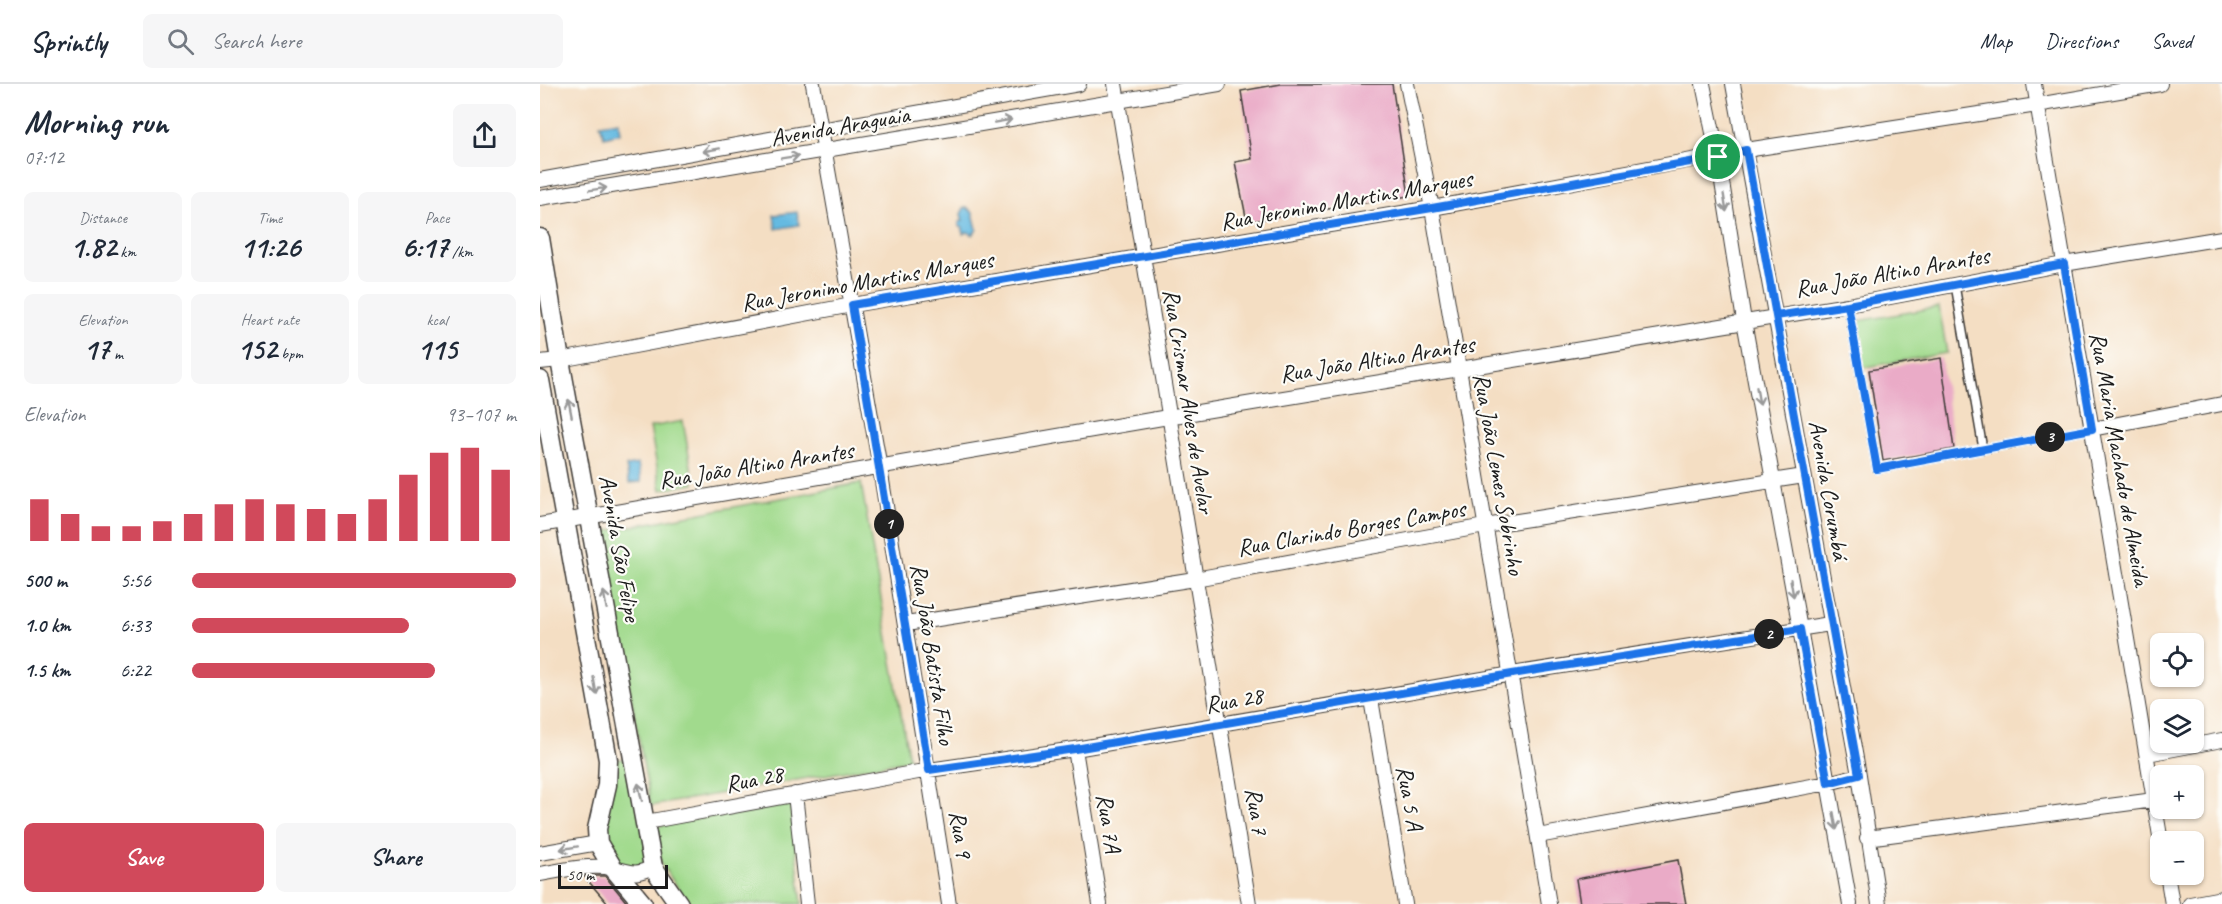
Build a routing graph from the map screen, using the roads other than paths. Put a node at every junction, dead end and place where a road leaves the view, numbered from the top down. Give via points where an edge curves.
1 (813, 84) edge
2 (1079, 84) edge
3 (1115, 84) edge
4 (1219, 84) edge
5 (1407, 84) edge
6 (1703, 84) edge
7 (1733, 84) edge
8 (2034, 84) edge
9 (2160, 84) edge
10 (1118, 101) junction
11 (966, 104) junction
12 (2037, 105) junction
13 (970, 127) junction
14 (821, 130) junction
15 (1746, 150) junction
16 (825, 151) junction
17 (676, 157) junction
18 (1718, 157) junction
19 (681, 175) junction
20 (540, 180) edge
21 (540, 198) edge
22 (1432, 208) junction
23 (2222, 237) edge
24 (540, 238) edge
25 (1142, 257) junction
26 (2064, 264) junction
27 (1955, 285) junction
28 (852, 305) junction
29 (1848, 305) junction
30 (1776, 316) junction
31 (1744, 321) junction
32 (560, 360) junction
33 (540, 362) edge
34 (1457, 369) junction
35 (540, 380) edge
36 (2222, 404) edge
37 (1168, 417) junction
38 (2092, 429) junction
39 (1983, 449) junction
40 (880, 468) junction
41 (1804, 476) junction
42 (1773, 480) junction
43 (590, 515) junction
44 (566, 520) junction
45 (540, 525) edge
46 (1485, 526) junction
47 (1195, 579) junction
48 (906, 624) junction
49 (1830, 624) junction
50 (1800, 629) junction
51 (1512, 674) junction
52 (1371, 699) junction
53 (1220, 725) junction
54 (2222, 740) edge
55 (1075, 749) junction
56 (2146, 754) junction
57 (632, 757) junction
58 (608, 760) junction
59 (929, 770) junction
60 (1859, 775) junction
61 (2150, 777) edge
62 (1828, 783) junction
63 (795, 794) junction
64 (2150, 801) edge
65 (646, 822) junction
66 (1538, 836) junction
67 (1867, 838) junction
68 (598, 843) junction
69 (540, 853) edge
70 (653, 867) junction
71 (613, 868) junction
72 (540, 874) edge
73 (2169, 885) edge
74 (2222, 898) edge
75 (643, 904) edge
76 (679, 904) edge
77 (807, 904) edge
78 (949, 904) edge
79 (1100, 904) edge
80 (1249, 904) edge
81 (1405, 904) edge
82 (1549, 904) edge
83 (1850, 904) edge
84 (1879, 904) edge
85 (2172, 904) edge
86 (2190, 904) edge

1 - 14 street, Rua João Batista Filho
2 - 11 street, Avenida Araguaia
3 - 10 street, Rua Crismar Alves de Avelar
4 - 10 street, Avenida Araguaia
5 - 22 street, Rua João Lemes Sobrinho
6 - 18 street
7 - 15 street, Avenida Corumbá
8 - 12 street, Rua Maria Machado de Almeida
9 - 12 street, Rua Jeronimo Martins Marques
13 -> 10 street, Avenida Araguaia
10 - 25 street, Rua Crismar Alves de Avelar
11 - 13 street
11 - 14 street, Avenida Araguaia
12 - 15 street, Rua Jeronimo Martins Marques
12 - 26 street, Rua Maria Machado de Almeida
13 - 16 street, Avenida Araguaia
14 - 16 street, Rua João Batista Filho
14 -> 17 street, Avenida Araguaia
15 - 18 street, Rua Jeronimo Martins Marques
15 - 30 street, Avenida Corumbá
19 -> 16 street, Avenida Araguaia
16 - 28 street, Rua João Batista Filho
17 - 19 street
17 - 20 street, Avenida Araguaia
18 - 22 street, Rua Jeronimo Martins Marques
18 -> 31 street
21 -> 19 street, Avenida Araguaia
22 - 25 street, Rua Jeronimo Martins Marques
22 - 34 street, Rua João Lemes Sobrinho
23 - 26 street, Rua João Altino Arantes
24 - 32 street, Avenida São Felipe
25 - 28 street, Rua Jeronimo Martins Marques
25 - 37 street, Rua Crismar Alves de Avelar
26 - 27 street, Rua João Altino Arantes
26 - 38 street, Rua Maria Machado de Almeida
27 - 29 street, Rua João Altino Arantes
27 - 39 lane
28 - 32 street, Rua Jeronimo Martins Marques
28 - 40 street, Rua João Batista Filho
29 - 30 street, Rua João Altino Arantes
29 - 39 lane via 1877,469
30 - 31 street, Rua João Altino Arantes
30 - 41 street, Avenida Corumbá
31 - 34 street, Rua João Altino Arantes
31 -> 42 street
32 - 33 street, Rua Jeronimo Martins Marques
43 -> 32 street, Avenida São Felipe
34 - 37 street, Rua João Altino Arantes
34 - 46 street, Rua João Lemes Sobrinho
35 - 44 street, Avenida São Felipe
36 - 38 street
37 - 40 street, Rua João Altino Arantes
37 - 47 street, Rua Crismar Alves de Avelar
38 - 39 lane
38 - 56 street, Rua Maria Machado de Almeida
40 - 43 street, Rua João Altino Arantes
40 - 48 street, Rua João Batista Filho
41 - 42 street, Rua Clarindo Borges Campos
41 - 49 street, Avenida Corumbá
42 - 46 street, Rua Clarindo Borges Campos
42 -> 50 street
43 - 44 street, Rua João Altino Arantes
57 -> 43 street, Avenida São Felipe
44 - 45 street, Rua João Altino Arantes
44 -> 58 street, Avenida São Felipe
46 - 47 street, Rua Clarindo Borges Campos
46 - 51 street, Rua João Lemes Sobrinho
47 - 48 street, Rua Clarindo Borges Campos
47 - 53 street, Rua Crismar Alves de Avelar
48 - 59 street, Rua João Batista Filho
49 - 50 street, Rua 28
49 - 60 street, Avenida Corumbá
50 - 51 street, Rua 28
50 - 62 street
51 - 52 street, Rua 28
51 - 66 street, Rua João Lemes Sobrinho
52 - 53 street, Rua 28
52 - 81 street, Rua 5 A
53 - 55 street, Rua 28
53 - 80 street, Rua 7
54 - 56 street
55 - 59 street, Rua 28
55 - 79 street, Rua 7A
56 - 61 street, Rua Maria Machado de Almeida
57 - 58 street
65 -> 57 street, Avenida São Felipe
58 - 68 street, Avenida São Felipe
59 - 63 street, Rua 28
59 - 78 street, Rua 9
60 - 62 street
60 - 67 street, Avenida Corumbá
62 - 66 street
62 -> 83 street
63 - 65 street, Rua 28
63 - 77 street
64 - 67 street
65 - 70 street, Avenida São Felipe
66 - 82 street, Rua João Lemes Sobrinho
67 - 84 street, Avenida Corumbá
68 -> 69 street
68 - 71 street
70 - 71 street via 633,873
70 - 76 street, Avenida São Felipe
71 - 72 street
71 - 75 street
73 - 85 street
74 - 86 street

